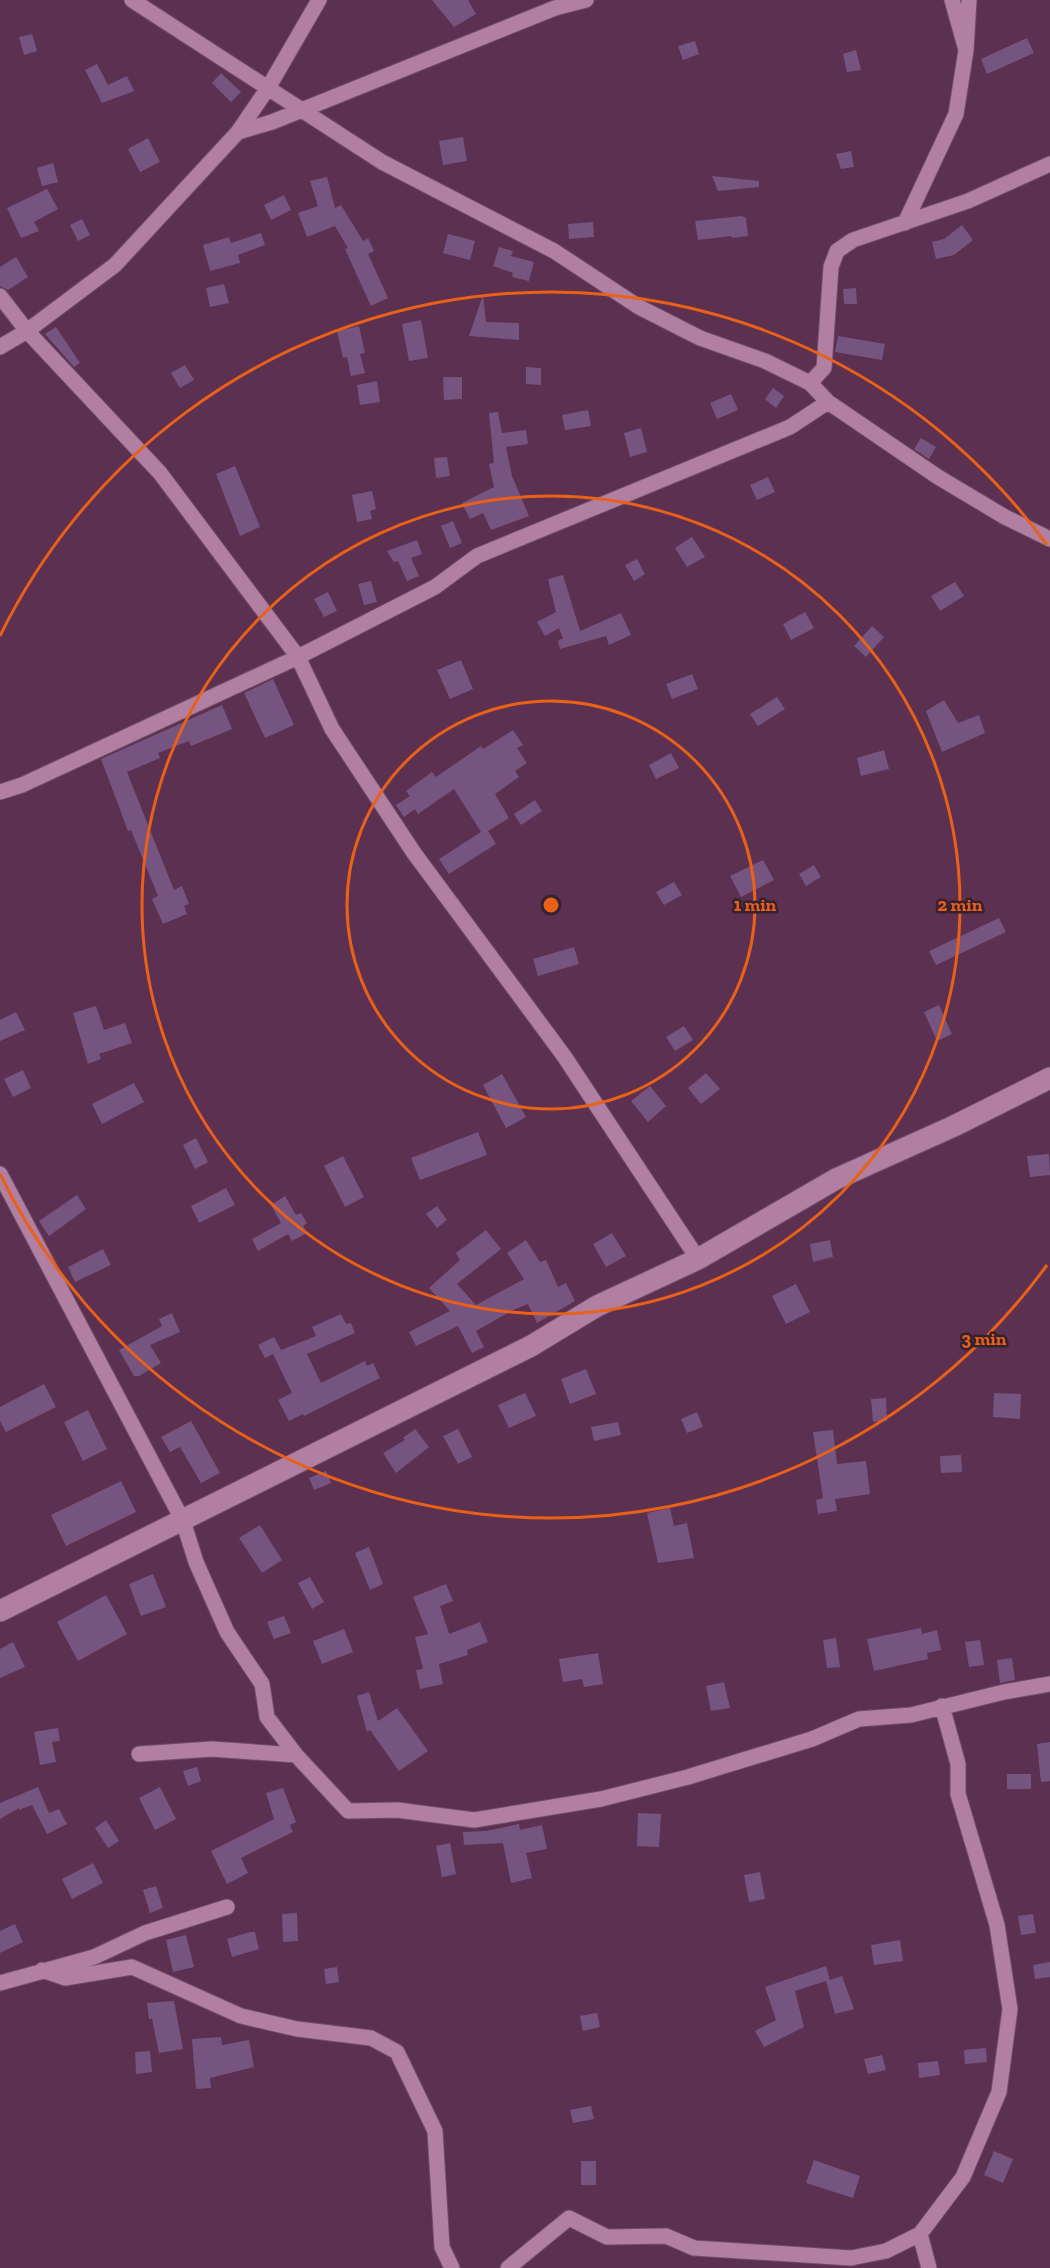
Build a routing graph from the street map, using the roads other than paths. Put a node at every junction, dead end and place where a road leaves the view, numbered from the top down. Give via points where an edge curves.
1 (132, 0) edge
2 (320, 0) edge
3 (586, 0) edge
4 (952, 0) edge
5 (969, 0) edge
6 (966, 51) junction
7 (268, 88) junction
8 (302, 109) junction
9 (238, 132) junction
10 (1050, 164) edge
11 (905, 223) junction
12 (0, 296) edge
13 (27, 331) junction
14 (0, 347) edge
15 (810, 384) junction
16 (828, 402) junction
17 (1050, 539) edge
18 (298, 657) junction
19 (0, 792) edge
20 (1050, 1078) edge
21 (0, 1174) edge
22 (698, 1259) junction
23 (183, 1521) junction
24 (0, 1611) edge
25 (1050, 1684) edge
26 (942, 1706) junction
27 (140, 1755) dead end
28 (296, 1755) junction
29 (227, 1907) dead end
30 (42, 1970) junction
31 (0, 1983) edge
32 (920, 2234) junction
33 (452, 2268) edge
34 (508, 2268) edge
35 (929, 2268) edge

1 - 7 street
2 - 7 street
3 - 8 street via 555,8
4 - 6 street
5 - 6 street
6 - 11 street via 956,114
7 - 8 street
7 - 9 street
8 - 9 street
8 - 15 street via 382,162 554,251 639,307 700,338 765,361
9 - 13 street via 115,265
10 - 11 street via 968,201
11 - 15 street via 853,240 837,251 831,267 824,368
12 - 13 street
13 - 14 street
13 - 18 street via 160,473
15 - 16 street
16 - 17 street via 938,477
16 - 18 street via 790,427 477,556 435,587
18 - 19 street
18 - 22 street via 332,729 408,844 564,1056
20 - 22 main road via 836,1179
21 - 23 street
22 - 23 main road via 597,1306 531,1346
23 - 24 main road
23 - 28 street via 196,1562 227,1632 262,1684 267,1717
25 - 26 street
26 - 28 street via 911,1715 860,1719 812,1739 601,1799 474,1820 397,1810 348,1811
26 - 32 street via 958,1764 958,1794 997,1925 1010,2009 999,2092 963,2177
27 - 28 street via 212,1749
29 - 30 street via 145,1933 94,1957
30 - 31 street
30 - 33 street via 65,1978 132,1967 241,2016 297,2029 371,2038 397,2052 435,2131 442,2247
32 - 34 street via 886,2251 851,2258 694,2248 666,2236 607,2237 569,2218
32 - 35 street

